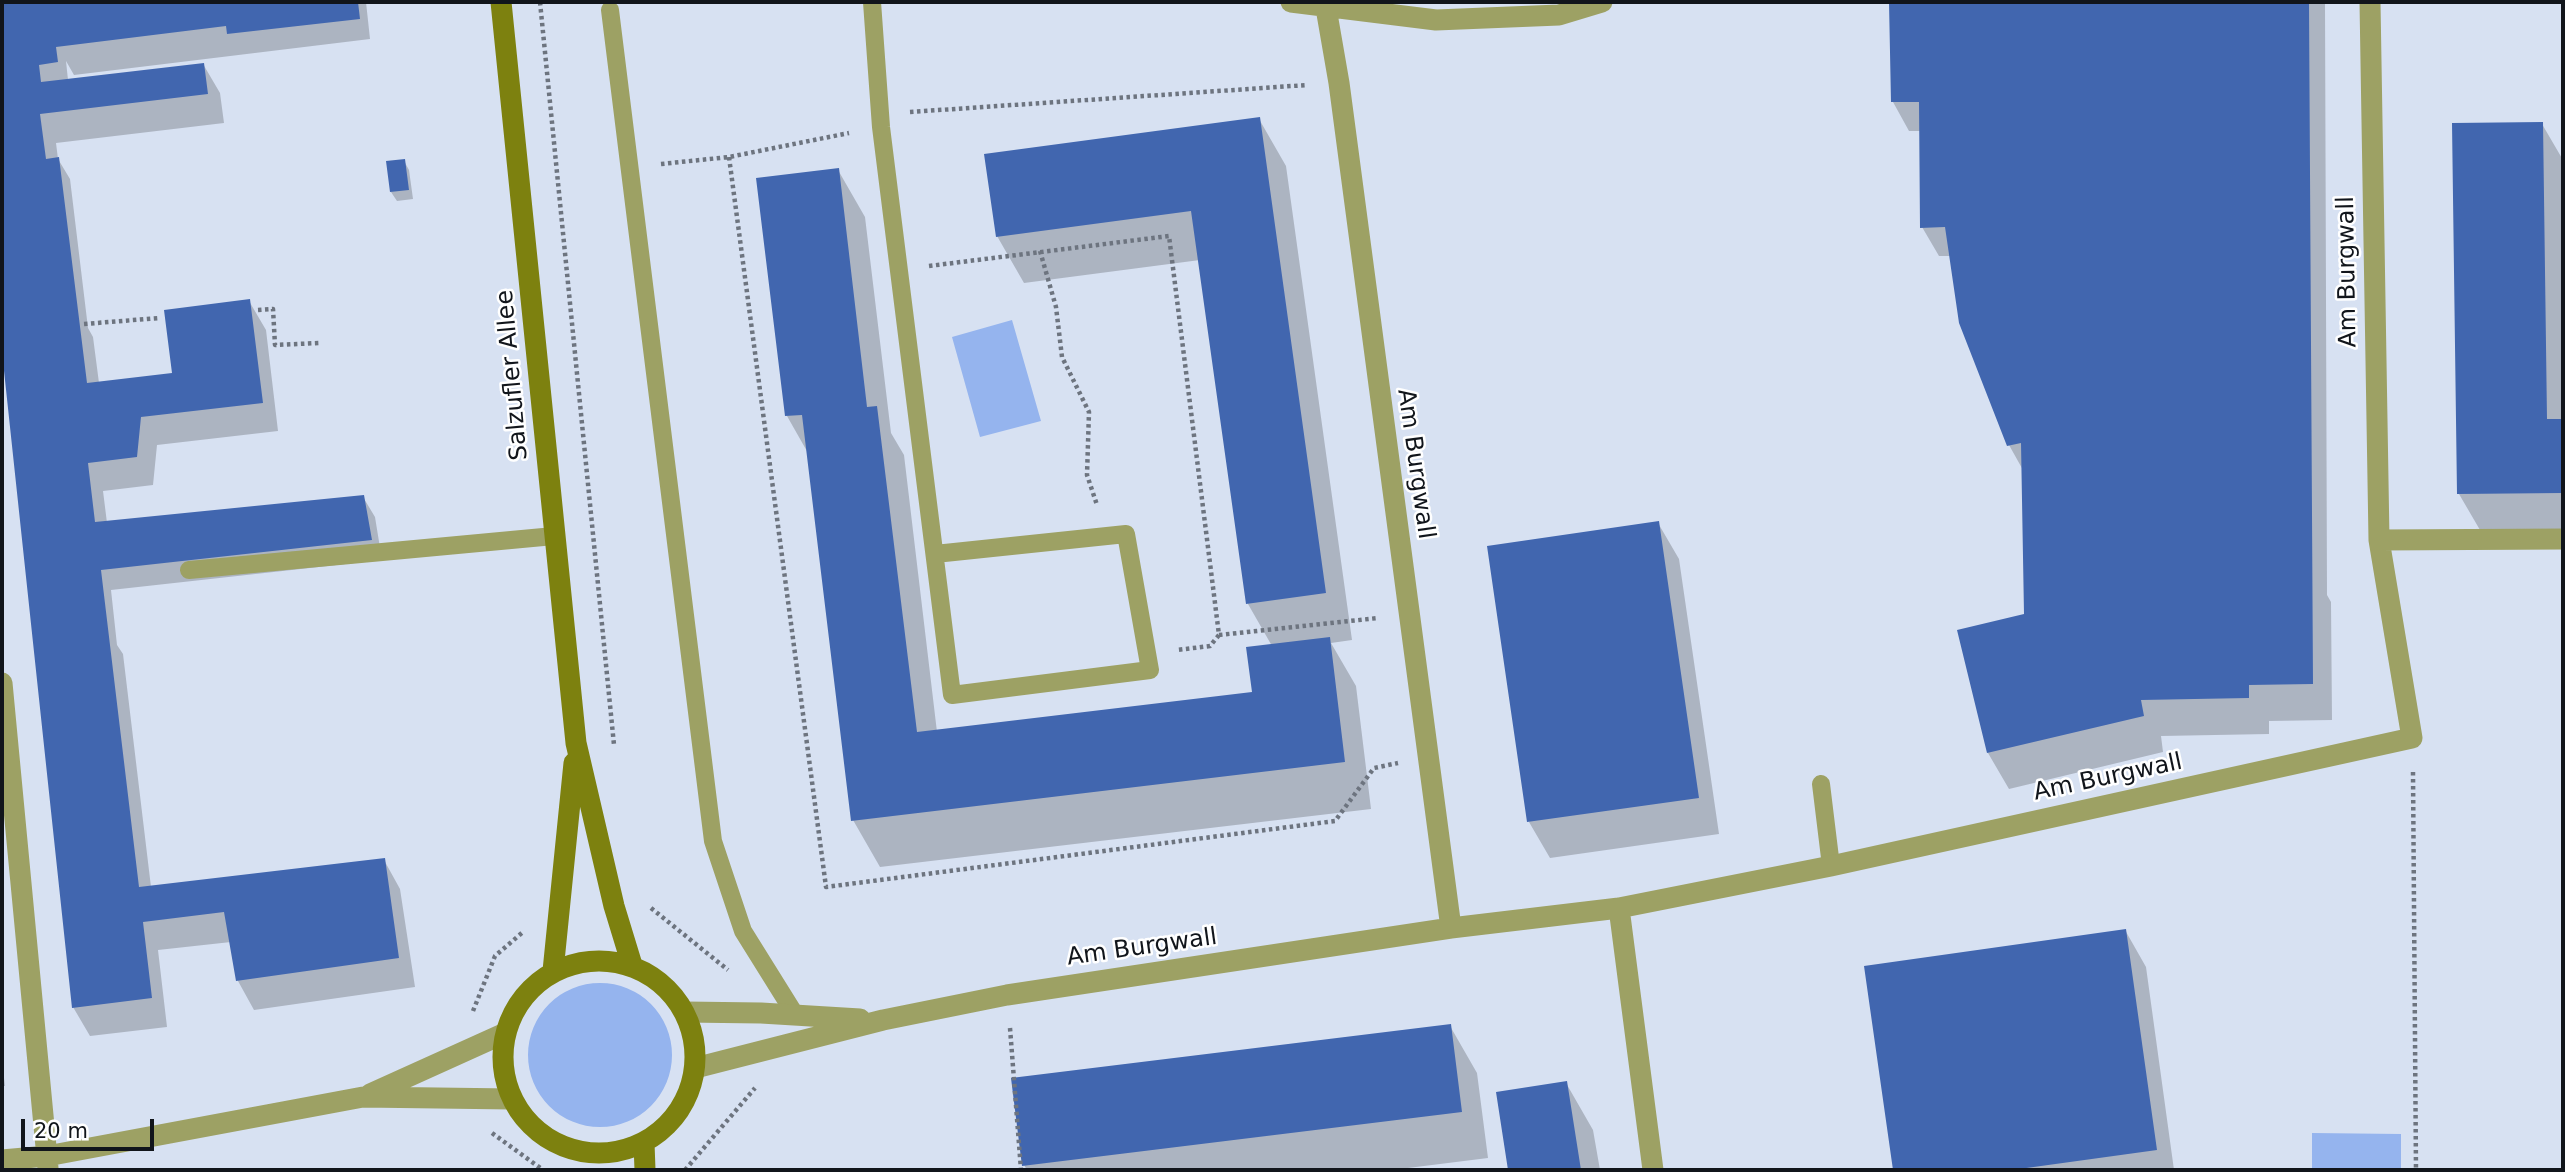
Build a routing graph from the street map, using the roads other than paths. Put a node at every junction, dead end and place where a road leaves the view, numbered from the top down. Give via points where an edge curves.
1 (501, 2) edge
2 (872, 2) edge
3 (1291, 2) edge
4 (1602, 2) edge
5 (2370, 2) edge
6 (1326, 8) junction
7 (610, 10) dead end
8 (554, 536) junction
9 (2563, 539) edge
10 (2379, 540) junction
11 (935, 554) junction
12 (189, 570) dead end
13 (2, 683) edge
14 (576, 743) junction
15 (1821, 784) dead end
16 (1831, 866) junction
17 (1619, 908) junction
18 (1451, 928) junction
19 (632, 965) junction
20 (553, 971) junction
21 (685, 1012) junction
22 (796, 1016) junction
23 (883, 1020) junction
24 (505, 1033) junction
25 (695, 1068) junction
26 (363, 1097) junction
27 (512, 1099) junction
28 (644, 1143) junction
29 (2, 1160) edge
30 (588, 1161) edge
31 (48, 1163) edge
32 (645, 1170) edge
33 (1653, 1170) edge

1 - 8 main road, Salzufler Allee
2 - 11 lane via 881,120
3 - 6 street
4 - 6 street via 1559,15 1436,20
5 - 10 street, Am Burgwall
6 - 18 street, Am Burgwall
7 - 22 lane via 713,841 743,931
8 - 12 lane
8 - 14 main road, Salzufler Allee
9 - 10 street
10 - 16 street, Am Burgwall via 2412,738
11 - 11 lane via 1126,534 1150,670 952,695
13 - 31 street
14 - 19 main road, Salzufler Allee
14 - 20 main road, Salzufler Allee
15 - 16 lane
16 - 17 street, Am Burgwall
17 - 18 street, Am Burgwall
17 - 33 street
18 - 23 street, Am Burgwall via 1007,995
19 - 20 main road via 578,962
19 - 21 main road via 672,992
20 - 24 main road via 531,987 515,1008
21 - 22 street, Am Burgwall
21 - 25 main road via 695,1039
22 - 23 street, Am Burgwall
23 - 25 street, Am Burgwall
24 - 26 street
24 - 27 main road via 502,1055
25 - 28 main road via 687,1098 675,1116
26 - 27 street
26 - 31 street
27 - 30 main road via 530,1124
28 - 30 main road
28 - 32 main road
29 - 31 street

